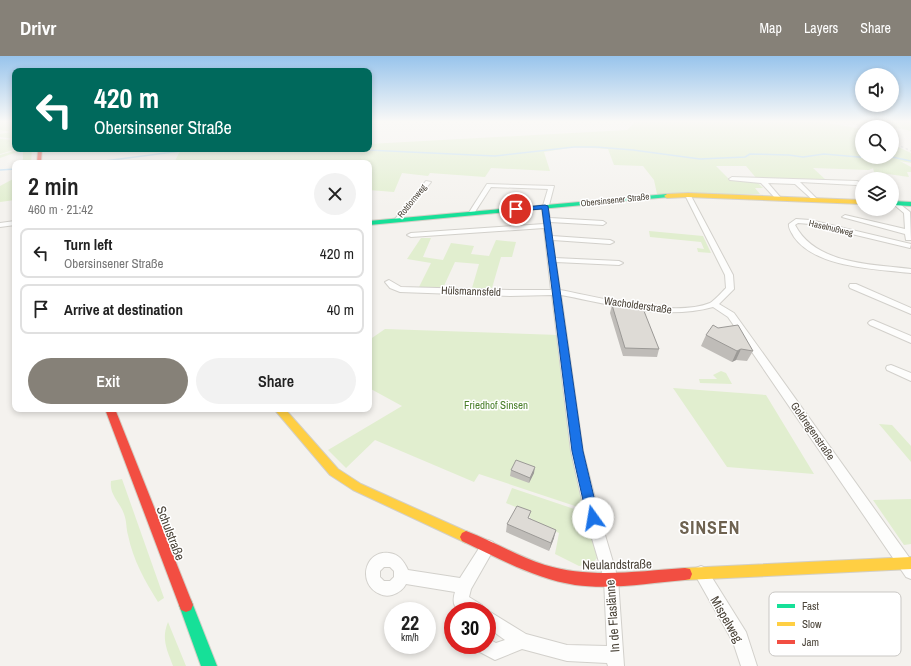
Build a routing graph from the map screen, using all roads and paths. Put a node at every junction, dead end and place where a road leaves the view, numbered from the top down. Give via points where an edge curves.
1 (732, 179) dead end
2 (763, 181) junction
3 (428, 182) dead end
4 (797, 182) junction
5 (855, 183) edge
6 (688, 195) junction
7 (778, 198) junction
8 (815, 200) junction
9 (855, 202) edge
10 (899, 203) edge
11 (911, 204) edge
12 (545, 206) junction
13 (899, 206) edge
14 (471, 214) junction
15 (845, 217) dead end
16 (513, 219) dead end
17 (396, 220) junction
18 (481, 221) dead end
19 (12, 223) edge
20 (372, 223) edge
21 (547, 223) junction
22 (603, 223) dead end
23 (0, 224) edge
24 (453, 225) dead end
25 (420, 226) dead end
26 (519, 228) junction
27 (490, 230) junction
28 (459, 232) junction
29 (910, 232) edge
30 (411, 235) dead end
31 (428, 235) junction
32 (549, 238) junction
33 (610, 242) dead end
34 (910, 247) edge
35 (553, 260) junction
36 (619, 263) dead end
37 (911, 271) edge
38 (389, 282) dead end
39 (853, 286) dead end
40 (556, 292) junction
41 (714, 304) junction
42 (911, 311) edge
43 (874, 323) dead end
44 (911, 340) edge
45 (891, 368) dead end
46 (911, 377) edge
47 (111, 412) edge
48 (282, 412) edge
49 (488, 547) junction
50 (909, 566) edge
51 (701, 573) junction
52 (402, 576) dead end
53 (611, 579) junction
54 (461, 599) edge
55 (496, 624) edge
56 (522, 641) junction
57 (496, 652) edge
58 (615, 661) edge
59 (209, 666) edge
60 (748, 666) edge

1 - 2 street
2 - 4 street
2 - 7 street
3 - 17 street, Rotdornweg
4 - 5 street via 799,180
4 - 8 street
6 - 7 street, Obersinsener Straße
6 - 12 street, Obersinsener Straße
6 - 41 street, Wacholderstraße via 729,275 730,289
7 - 8 street, Obersinsener Straße
8 - 9 street, Obersinsener Straße
10 - 11 street
12 - 14 street, Obersinsener Straße
12 - 14 street via 552,187 488,185
12 - 21 street, In de Flaslänne
13 - 29 street via 907,212
14 - 17 street, Obersinsener Straße
15 - 29 street
16 - 26 street
17 - 20 street, Obersinsener Straße
18 - 27 street
19 - 23 street
21 - 22 street
21 - 26 street
21 - 32 street, In de Flaslänne
24 - 28 street
25 - 31 street
26 - 27 street
27 - 28 street
28 - 31 street
29 - 34 street
30 - 31 street
32 - 33 street
32 - 35 street, In de Flaslänne
34 - 37 street, Haselnußweg via 810,222 796,221 791,225 796,235 819,253 840,260
35 - 36 street
35 - 40 street, In de Flaslänne
38 - 40 street, Hülsmannsfeld via 400,289
39 - 42 street
40 - 41 street, Wacholderstraße via 671,311 696,309
40 - 53 street, In de Flaslänne via 577,451
41 - 50 street, Goldregenstraße via 731,315
43 - 44 street
45 - 46 street
47 - 59 street, Schulstraße
48 - 49 street, Neulandstraße via 334,472 357,486
49 - 53 street, Neulandstraße via 538,569 575,578
49 - 54 street
50 - 51 street, Neulandstraße
51 - 53 street, Neulandstraße
51 - 60 street, Mispelweg via 740,638
52 - 54 street
53 - 58 street, In de Flaslänne
55 - 56 street
56 - 57 street
56 - 58 street via 567,653

